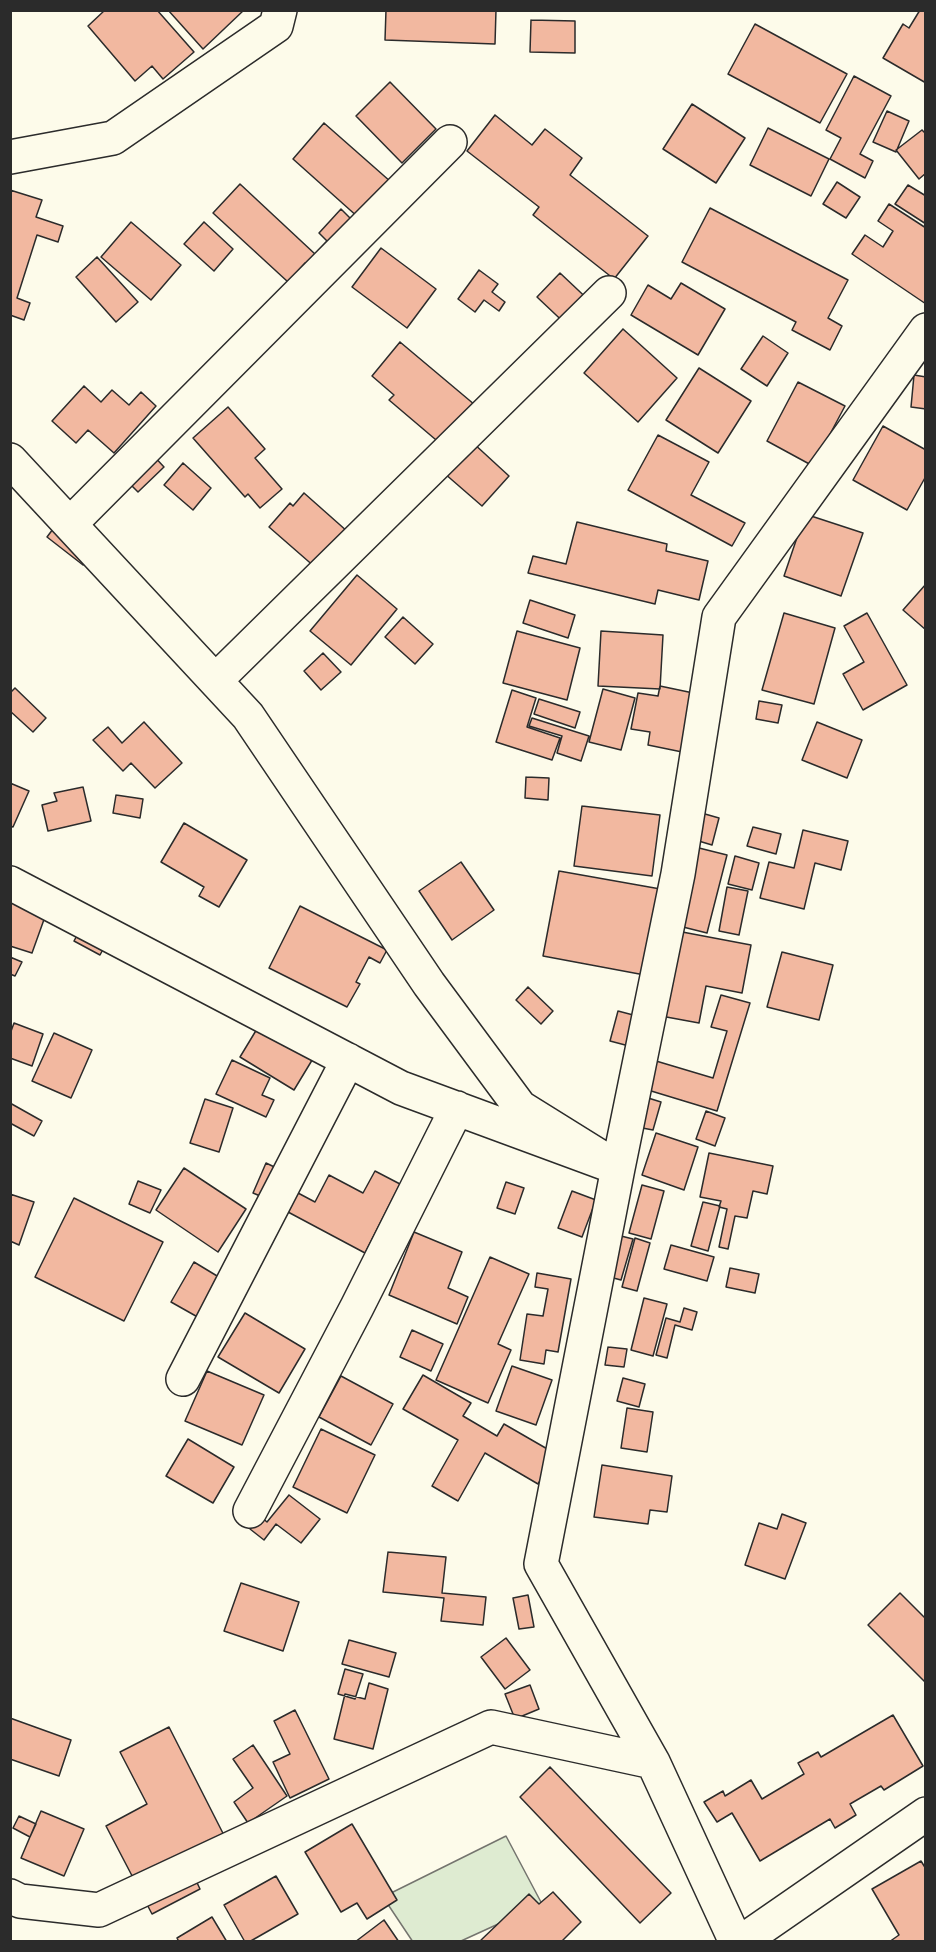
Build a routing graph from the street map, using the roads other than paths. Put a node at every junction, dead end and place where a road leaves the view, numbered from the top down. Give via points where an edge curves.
1 (280, 10) edge
2 (450, 142) dead end
3 (10, 157) edge
4 (609, 293) dead end
5 (926, 330) edge
6 (10, 460) edge
7 (70, 524) junction
8 (216, 680) junction
9 (10, 883) edge
10 (348, 1060) junction
11 (457, 1108) junction
12 (618, 1168) junction
13 (183, 1379) dead end
14 (250, 1511) dead end
15 (653, 1762) junction
16 (926, 1814) edge
17 (14, 1901) edge
18 (736, 1941) edge
19 (741, 1941) edge

1 - 3 street via 276,26 113,138
2 - 7 street
4 - 8 street
5 - 12 street via 719,617 678,874
6 - 7 street
7 - 8 street
8 - 12 street via 248,716 429,984 520,1107
9 - 10 street
10 - 11 street via 402,1088
10 - 13 street
11 - 12 street
11 - 14 street
12 - 15 street via 541,1564
15 - 17 street via 491,1727 99,1910
15 - 18 street
16 - 19 street

